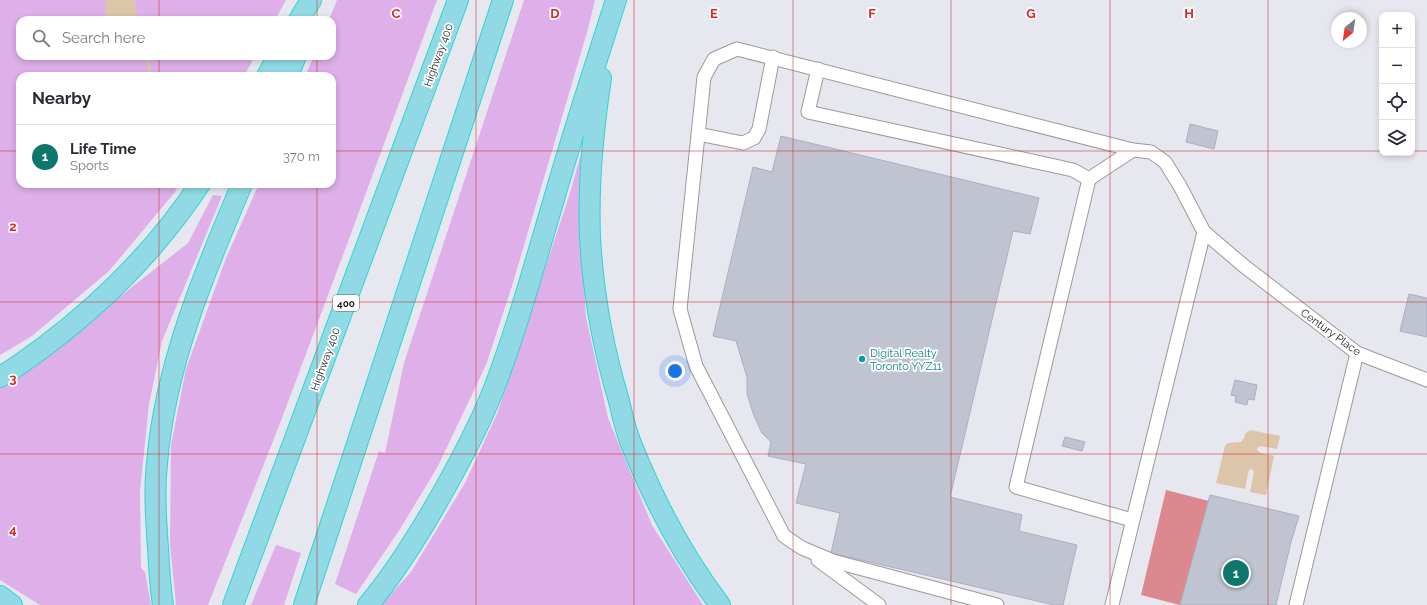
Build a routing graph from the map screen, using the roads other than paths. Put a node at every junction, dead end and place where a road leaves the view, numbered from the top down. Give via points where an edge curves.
1 (311, 0) edge
2 (318, 0) edge
3 (458, 0) edge
4 (503, 0) edge
5 (616, 0) edge
6 (302, 16) edge
7 (312, 16) edge
8 (773, 58) junction
9 (276, 60) edge
10 (294, 60) edge
11 (818, 69) junction
12 (269, 72) edge
13 (290, 72) edge
14 (698, 134) junction
15 (1133, 150) junction
16 (1089, 179) junction
17 (197, 188) edge
18 (240, 188) edge
19 (1204, 232) junction
20 (1356, 353) junction
21 (0, 377) edge
22 (1427, 380) edge
23 (1132, 520) junction
24 (802, 548) junction
25 (0, 596) edge
26 (960, 600) edge
27 (12, 605) edge
28 (163, 605) edge
29 (233, 605) edge
30 (304, 605) edge
31 (368, 605) edge
32 (720, 605) edge
33 (880, 605) edge
34 (997, 605) edge
35 (1112, 605) edge
36 (1296, 605) edge

1 - 6 highway
2 - 7 highway
3 - 29 highway, Highway 400 / 400
4 - 30 highway
5 - 31 highway via 512,336 492,392 465,453 443,492 411,546
5 - 32 highway via 604,57 593,136 590,237 597,303 610,369 630,440 656,501 692,566
8 - 11 street
8 - 14 street via 737,49 714,58 704,77
8 - 14 street via 759,129 754,138 743,143
9 - 12 highway
10 - 13 highway
11 - 15 street
11 - 16 street via 808,112 1073,170
14 - 24 street via 680,309 696,366 784,536
15 - 16 street
15 - 19 street via 1151,152 1165,162
16 - 23 street via 1016,487
17 - 21 highway via 167,229 117,284 66,330
18 - 28 highway via 191,312 163,416 156,464 156,520
19 - 20 street, Century Place
19 - 23 street
20 - 22 street, Century Place
20 - 36 street
23 - 35 street
24 - 26 street via 833,561
24 - 33 street
25 - 27 highway
26 - 34 street

